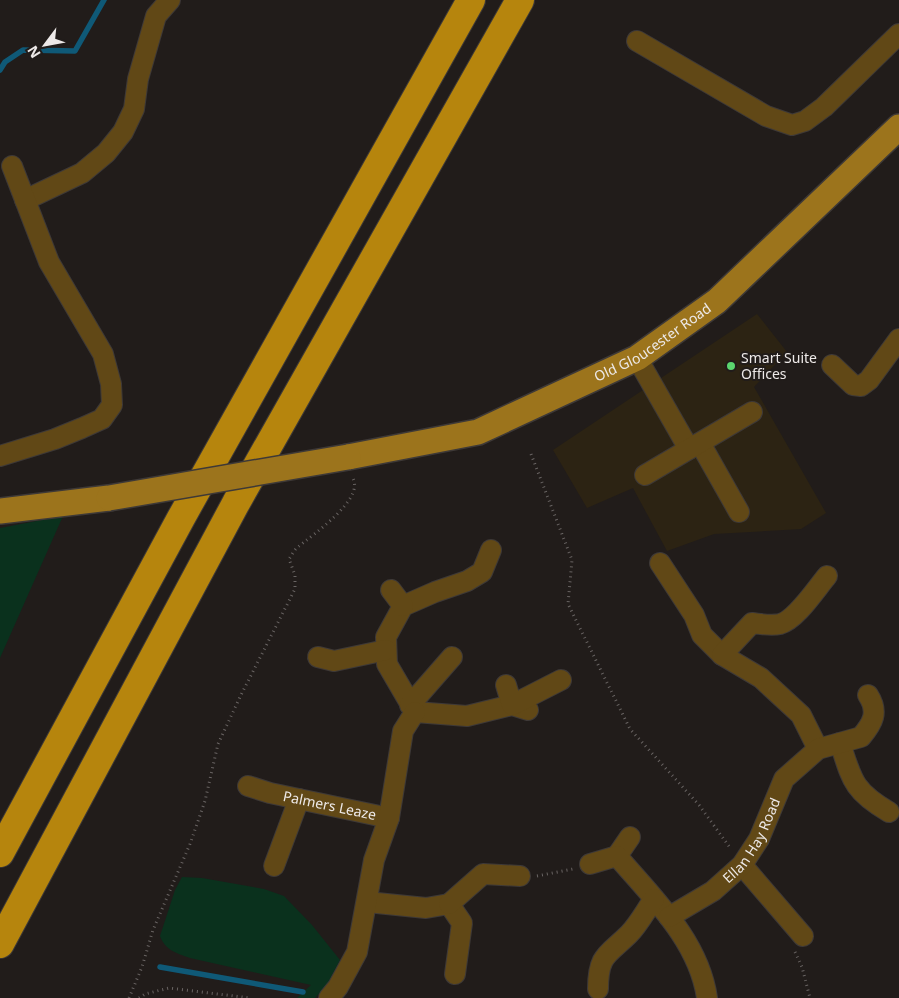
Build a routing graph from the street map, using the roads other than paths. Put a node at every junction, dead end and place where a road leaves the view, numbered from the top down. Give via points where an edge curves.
1 (170, 0) edge
2 (471, 0) edge
3 (520, 0) edge
4 (899, 34) edge
5 (637, 41) dead end
6 (899, 127) edge
7 (12, 166) dead end
8 (25, 200) junction
9 (899, 339) edge
10 (637, 358) junction
11 (832, 365) dead end
12 (752, 412) dead end
13 (694, 446) junction
14 (0, 456) edge
15 (645, 476) dead end
16 (0, 511) edge
17 (739, 512) dead end
18 (491, 550) dead end
19 (660, 563) dead end
20 (827, 576) dead end
21 (386, 650) junction
22 (722, 655) junction
23 (318, 657) dead end
24 (452, 657) dead end
25 (561, 680) dead end
26 (506, 685) dead end
27 (868, 695) dead end
28 (520, 708) junction
29 (412, 709) junction
30 (840, 743) junction
31 (818, 749) junction
32 (248, 786) dead end
33 (299, 799) junction
34 (889, 812) dead end
35 (389, 818) junction
36 (630, 837) dead end
37 (0, 853) edge
38 (617, 856) junction
39 (590, 864) road end
40 (742, 865) junction
41 (274, 866) dead end
42 (520, 876) road end
43 (654, 899) junction
44 (367, 902) junction
45 (449, 904) junction
46 (670, 917) junction
47 (803, 936) dead end
48 (0, 944) edge
49 (455, 974) dead end
50 (598, 989) dead end
51 (329, 998) edge
52 (707, 998) edge

1 - 8 street via 156,16 138,79 134,109 123,132 106,154 82,173
2 - 37 highway via 186,509
3 - 48 highway via 236,504
4 - 5 street via 824,107 806,121 792,125 766,116
6 - 10 main road, Old Gloucester Road via 717,301
7 - 8 street
8 - 14 street via 49,262 103,354 111,384 112,405 102,419 89,425
9 - 11 street via 861,386 853,386
10 - 13 street
10 - 16 main road, Old Gloucester Road, bridge via 478,432 109,498
12 - 13 street
13 - 15 street
13 - 17 street
18 - 21 street via 482,572 467,581 435,592 397,598 386,637
19 - 22 street via 694,615 702,635
20 - 22 street via 802,607 782,623 752,623
21 - 23 street via 334,661
21 - 29 street via 387,664
22 - 31 street via 761,678 801,715
24 - 29 street, Palmers Leaze
25 - 28 street
26 - 28 street
27 - 30 street, Ellan Hay Road via 874,704 873,718 861,737
28 - 29 street via 467,716
29 - 35 street, Palmers Leaze via 403,731
30 - 31 street, Ellan Hay Road
30 - 34 street via 850,776 860,791
31 - 40 street, Ellan Hay Road via 784,780 759,839
32 - 33 street, Palmers Leaze
33 - 35 street, Palmers Leaze
33 - 41 street
35 - 44 street, Palmers Leaze via 374,860
36 - 38 street
38 - 39 street
38 - 43 street
40 - 46 street, Ellan Hay Road via 714,891
40 - 47 street
42 - 45 street via 483,874
43 - 46 street
43 - 50 street via 630,934 603,958
44 - 45 street via 426,908
44 - 51 street, Palmers Leaze via 357,952
45 - 49 street via 462,923
46 - 52 street via 698,964

